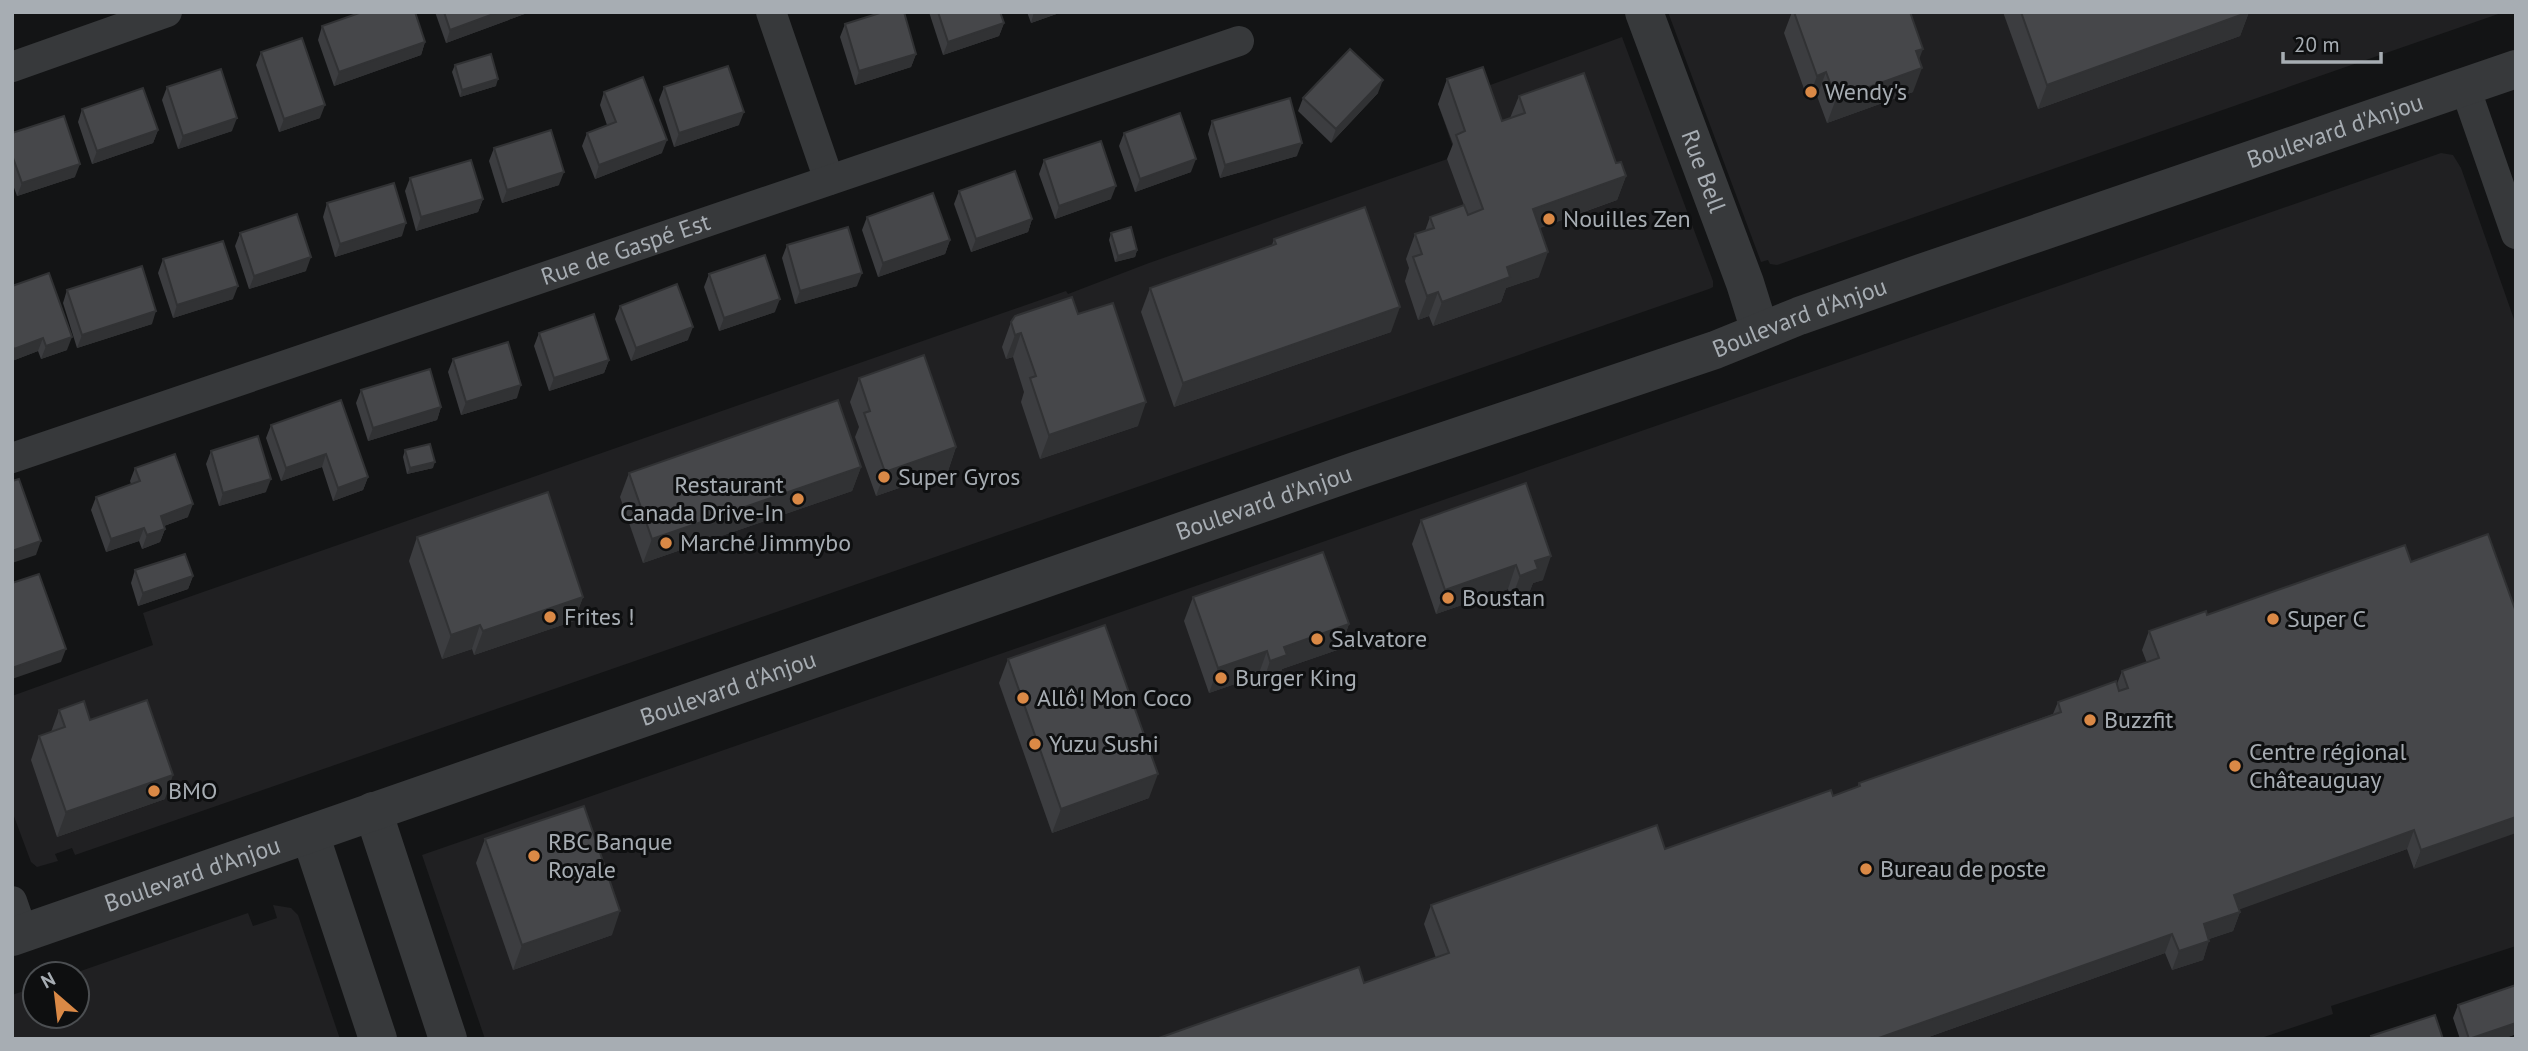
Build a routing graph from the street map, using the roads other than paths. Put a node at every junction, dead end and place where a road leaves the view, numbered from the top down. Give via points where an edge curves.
1 (167, 12) edge
2 (771, 12) edge
3 (1644, 12) edge
4 (1239, 41) dead end
5 (12, 67) edge
6 (2516, 69) edge
7 (2465, 87) junction
8 (829, 180) junction
9 (2516, 234) edge
10 (1760, 331) junction
11 (12, 458) edge
12 (373, 811) junction
13 (310, 834) junction
14 (16, 924) edge
15 (378, 1039) edge
16 (448, 1039) edge

1 - 5 street
2 - 8 street
3 - 10 street, Rue Bell
4 - 8 street, Rue de Gaspé Est
6 - 7 street, Boulevard d'Anjou
7 - 9 street
7 - 10 street, Boulevard d'Anjou
8 - 11 street, Rue de Gaspé Est
10 - 12 street, Boulevard d'Anjou
12 - 13 street, Boulevard d'Anjou
12 - 16 street
13 - 14 street, Boulevard d'Anjou
13 - 15 street

